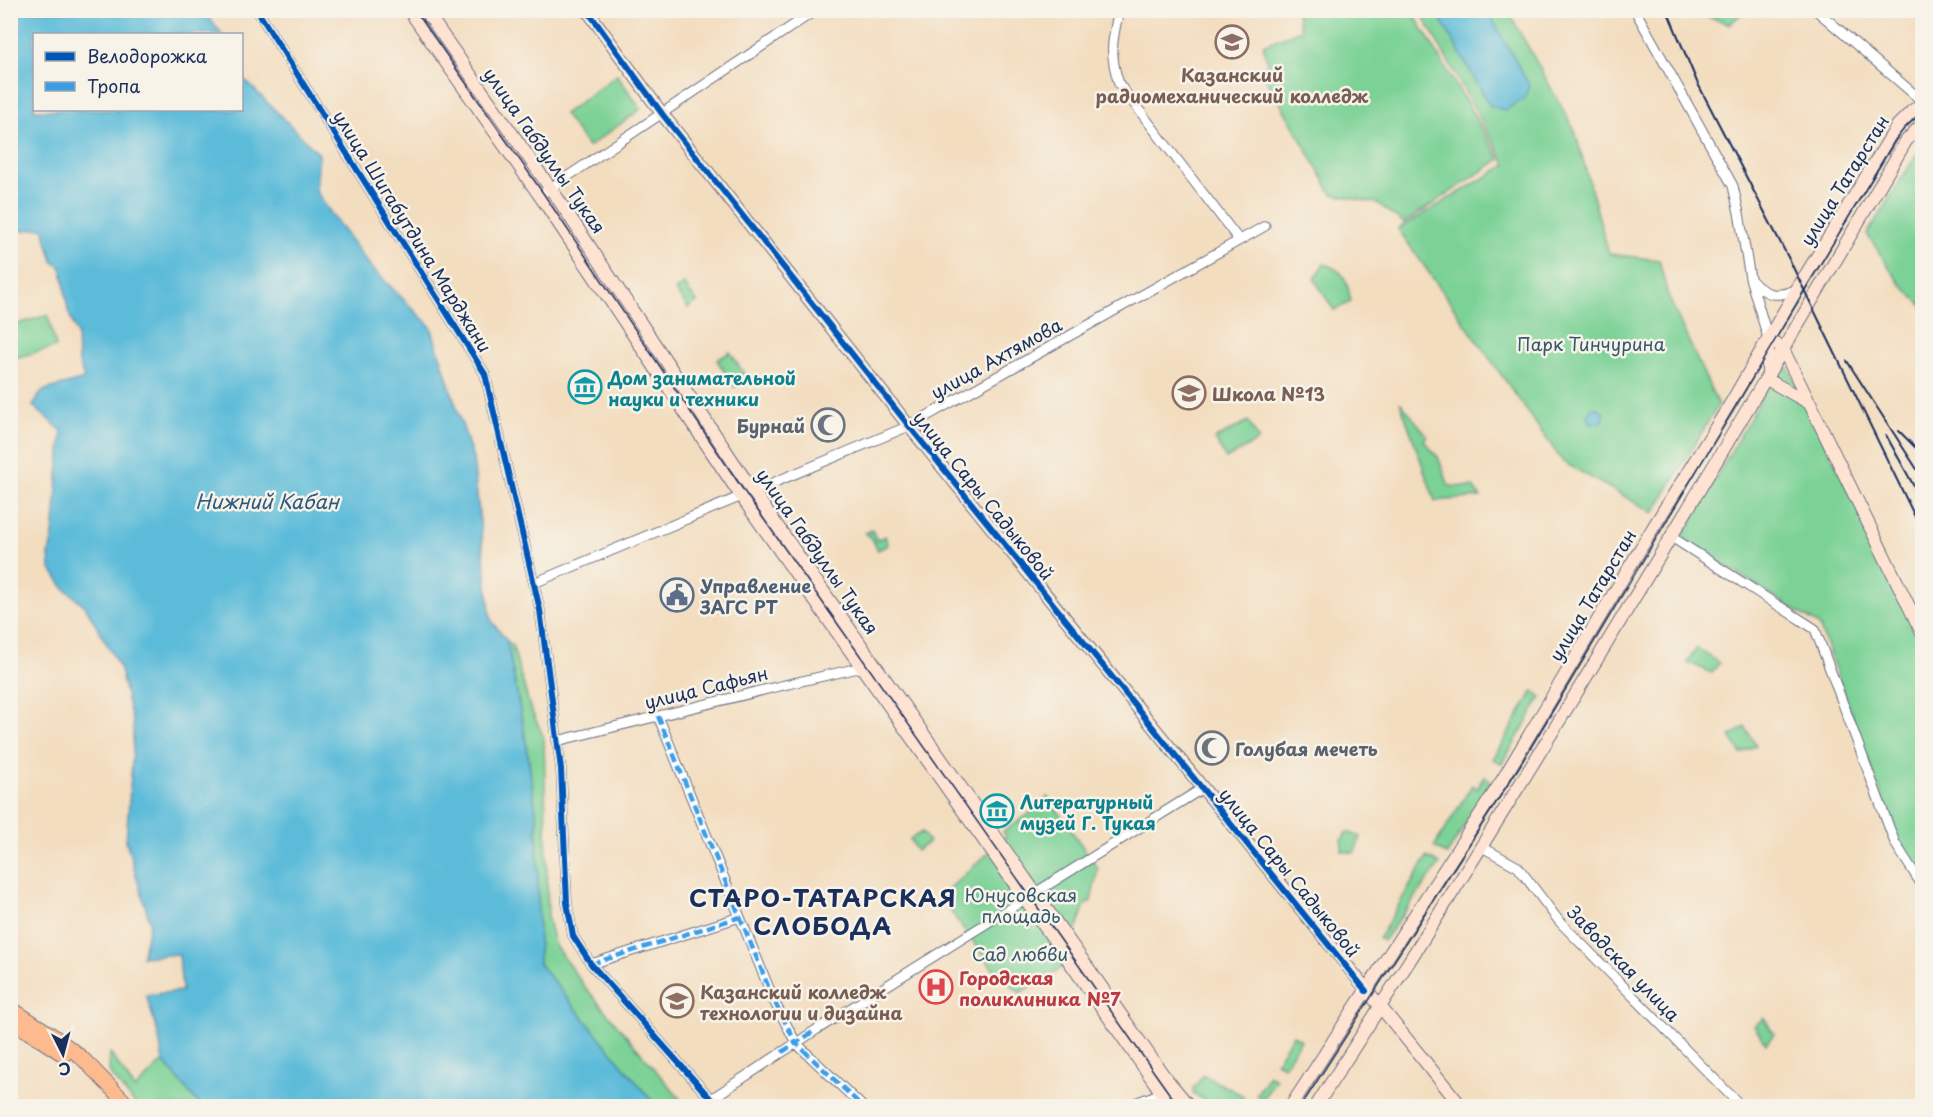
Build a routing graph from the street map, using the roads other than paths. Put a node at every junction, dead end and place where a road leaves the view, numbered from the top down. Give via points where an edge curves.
1 (257, 10) edge
2 (410, 10) edge
3 (425, 10) edge
4 (587, 10) edge
5 (816, 10) edge
6 (1119, 10) edge
7 (1635, 10) edge
8 (1816, 10) edge
9 (1923, 103) edge
10 (663, 115) junction
11 (1923, 124) edge
12 (545, 192) junction
13 (1265, 226) dead end
14 (1239, 240) junction
15 (1750, 278) junction
16 (1797, 289) junction
17 (1768, 338) junction
18 (1783, 349) junction
19 (1768, 374) junction
20 (1811, 404) junction
21 (909, 426) junction
22 (747, 493) junction
23 (1654, 526) junction
24 (1670, 536) junction
25 (534, 583) junction
26 (1923, 633) edge
27 (876, 664) junction
28 (862, 667) junction
29 (658, 716) junction
30 (557, 741) junction
31 (1203, 788) junction
32 (1482, 847) junction
33 (1923, 885) edge
34 (1031, 896) junction
35 (740, 917) junction
36 (591, 964) junction
37 (1366, 992) junction
38 (1380, 1006) junction
39 (10, 1008) edge
40 (10, 1020) edge
41 (796, 1043) junction
42 (1167, 1091) junction
43 (714, 1103) edge
44 (1457, 1105) edge
45 (120, 1107) edge
46 (129, 1107) edge
47 (861, 1107) edge
48 (1127, 1107) edge
49 (1168, 1107) edge
50 (1190, 1107) edge
51 (1291, 1107) edge
52 (1316, 1107) edge
53 (1741, 1107) edge

1 - 25 street, улица Шигабутдина Марджани via 485,374
2 - 12 main road, улица Габдуллы Тукая
3 - 12 main road, улица Габдуллы Тукая
4 - 10 main road, улица Сары Садыковой
5 - 10 street
6 - 14 street via 1111,46 1119,84
7 - 15 street via 1733,186
8 - 9 street
9 - 16 main road, улица Татарстан via 1898,125
10 - 12 street
10 - 21 main road, улица Сары Садыковой
11 - 18 main road, улица Татарстан via 1906,141
12 - 22 main road, улица Габдуллы Тукая
13 - 14 street, улица Ахтямова
14 - 21 street, улица Ахтямова
15 - 16 street via 1769,295 1781,296
15 - 17 street
16 - 17 main road, улица Татарстан
17 - 18 main road
17 - 19 main road
17 - 23 main road, улица Татарстан
18 - 19 main road, улица Татарстан
18 - 20 main road
19 - 20 main road via 1770,381
19 - 24 main road, улица Татарстан
20 - 26 main road
21 - 22 street, улица Ахтямова
21 - 31 main road, улица Сары Садыковой
22 - 25 street, улица Ахтямова
22 - 27 main road, улица Габдуллы Тукая
22 - 28 main road, улица Габдуллы Тукая
23 - 24 main road
23 - 37 main road, улица Татарстан via 1503,778
24 - 32 main road, улица Татарстан
24 - 33 street via 1815,629 1894,843
25 - 30 street, улица Шигабутдина Марджани
27 - 28 street, улица Сафьян
27 - 34 main road, улица Габдуллы Тукая
28 - 29 street, улица Сафьян
28 - 34 main road, улица Габдуллы Тукая
29 - 30 street, улица Сафьян
29 - 35 street
30 - 36 street, улица Шигабутдина Марджани via 569,918 573,936
31 - 34 street
31 - 37 main road, улица Сары Садыковой
32 - 38 main road, улица Татарстан
32 - 53 street, Заводская улица via 1518,867 1559,921
34 - 41 street
34 - 42 main road, улица Габдуллы Тукая
35 - 36 street
35 - 41 street
36 - 43 street, улица Шигабутдина Марджани
37 - 38 main road, улица Сары Садыковой
37 - 51 main road, улица Татарстан
38 - 44 main road, улица Сары Садыковой
38 - 52 main road, улица Татарстан
39 - 46 main road via 81,1057
40 - 45 main road via 75,1063
41 - 43 street
41 - 47 street
42 - 48 street
42 - 49 main road, улица Габдуллы Тукая
42 - 50 main road, улица Габдуллы Тукая via 1182,1096

